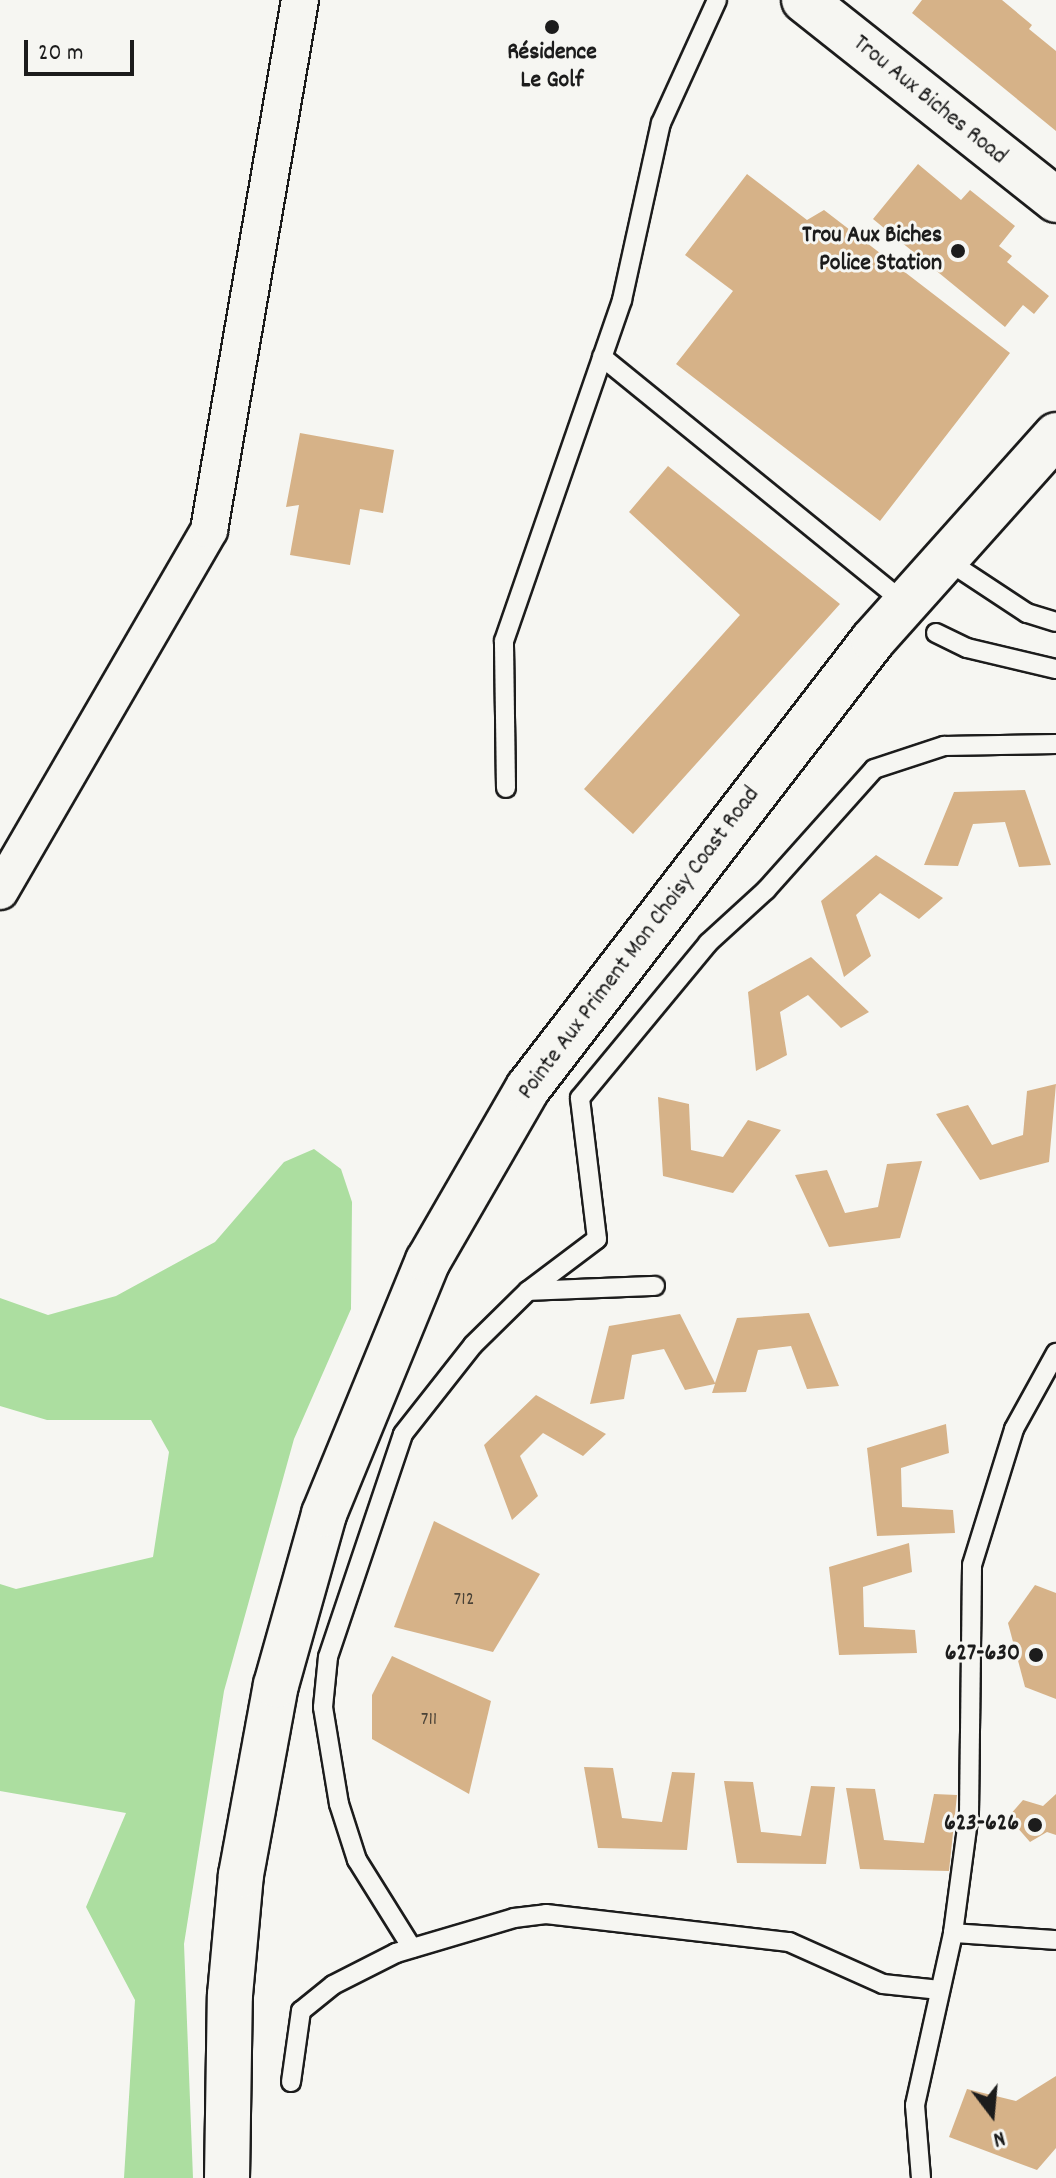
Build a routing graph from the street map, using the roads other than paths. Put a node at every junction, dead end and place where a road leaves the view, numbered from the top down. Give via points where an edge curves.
1 (300, 0) edge
2 (717, 0) edge
3 (804, 0) edge
4 (1056, 200) edge
5 (602, 357) junction
6 (1056, 435) edge
7 (945, 559) junction
8 (891, 592) dead end
9 (1056, 622) edge
10 (936, 633) dead end
11 (1056, 669) edge
12 (1056, 744) edge
13 (506, 788) dead end
14 (0, 891) edge
15 (655, 1286) dead end
16 (528, 1291) junction
17 (1056, 1353) edge
18 (953, 1933) junction
19 (1056, 1940) edge
20 (412, 1948) junction
21 (940, 1990) junction
22 (291, 2082) dead end
23 (227, 2178) edge
24 (921, 2178) edge

1 - 14 street via 209,530
2 - 5 lane via 661,123 622,300
3 - 4 main road, Trou Aux Biches Road
5 - 8 lane
5 - 13 lane via 504,641
6 - 7 main road, Pointe Aux Priment Mon Choisy Coast Road
7 - 9 lane via 1027,613
7 - 23 main road, Pointe Aux Priment Mon Choisy Coast Road via 873,640 528,1088 428,1261 372,1385 324,1514 276,1685 244,1860 230,1995
10 - 11 lane via 967,648
12 - 16 lane via 944,746 874,769 601,1066 580,1098 597,1239
15 - 16 lane
16 - 20 lane via 473,1345 403,1434 333,1635 324,1679 330,1760 352,1846
17 - 18 lane via 1014,1429 972,1565 969,1813
18 - 19 lane
18 - 21 lane
20 - 21 lane via 482,1924 546,1914 789,1942 883,1984
20 - 22 lane via 333,1985 301,2011
21 - 24 lane via 915,2105

